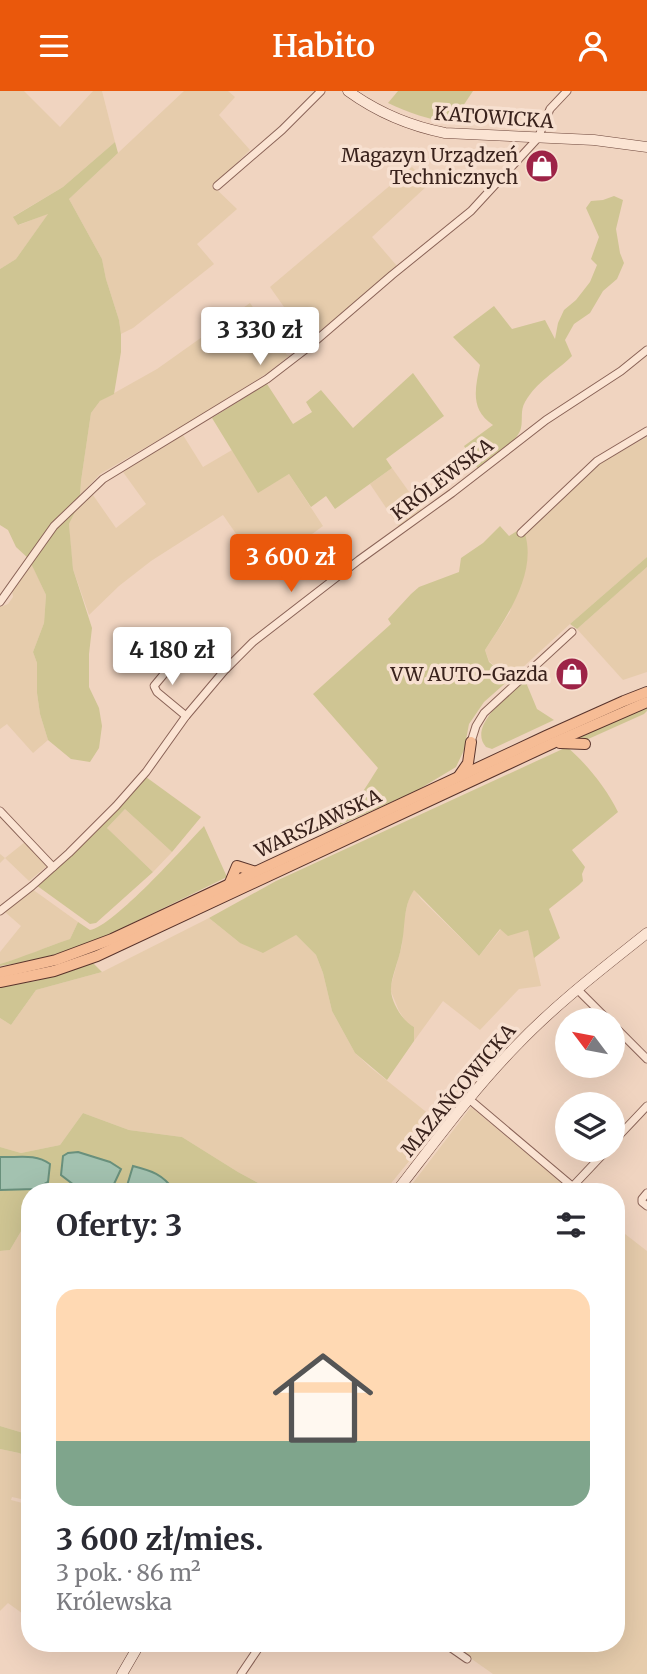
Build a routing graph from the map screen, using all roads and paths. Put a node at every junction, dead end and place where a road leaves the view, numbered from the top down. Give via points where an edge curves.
1 (321, 91) edge
2 (348, 91) edge
3 (567, 91) edge
4 (538, 138) junction
5 (647, 147) edge
6 (216, 186) dead end
7 (647, 350) edge
8 (647, 431) edge
9 (521, 533) dead end
10 (0, 602) edge
11 (572, 632) dead end
12 (179, 656) dead end
13 (647, 692) edge
14 (647, 702) edge
15 (186, 716) junction
16 (471, 742) junction
17 (553, 743) junction
18 (585, 744) dead end
19 (501, 757) junction
20 (457, 778) junction
21 (0, 811) edge
22 (53, 867) junction
23 (0, 911) edge
24 (647, 933) edge
25 (0, 973) edge
26 (0, 982) edge
27 (577, 989) junction
28 (596, 1008) edge
29 (625, 1037) edge
30 (647, 1059) edge
31 (469, 1099) junction
32 (647, 1106) edge
33 (625, 1129) edge
34 (597, 1162) edge
35 (403, 1183) edge
36 (569, 1183) edge
37 (581, 1183) edge
38 (647, 1193) edge
39 (647, 1206) edge
40 (135, 1652) edge
41 (256, 1652) edge
42 (457, 1652) edge
43 (467, 1659) dead end
44 (122, 1674) edge
45 (241, 1674) edge

1 - 6 street
2 - 4 street, KATOWICKA via 426,130
3 - 4 street via 550,109
4 - 5 street, KATOWICKA
4 - 10 street via 471,211 289,362 239,398 103,479 54,526
7 - 15 street, KRÓLEWSKA via 288,614 240,654
8 - 9 street via 597,461
11 - 16 street via 484,713
12 - 15 street via 154,686
13 - 19 main road, WARSZAWSKA
14 - 17 main road, WARSZAWSKA
15 - 22 street, KRÓLEWSKA via 146,772
16 - 19 main road via 482,757
16 - 20 main road via 468,763
17 - 18 main road
17 - 26 main road, WARSZAWSKA via 121,946 54,971
19 - 20 main road, WARSZAWSKA
20 - 25 main road, WARSZAWSKA via 256,872 237,866 229,885 112,939 32,967
21 - 22 street
22 - 23 street, KRÓLEWSKA
24 - 27 street, MAZAŃCOWICKA
27 - 28 street
27 - 31 street, MAZAŃCOWICKA via 518,1043
29 - 30 street
31 - 35 street, MAZAŃCOWICKA
31 - 36 street
32 - 33 street
34 - 37 street
38 - 39 street via 642,1199
40 - 44 street
41 - 45 street
42 - 43 street

